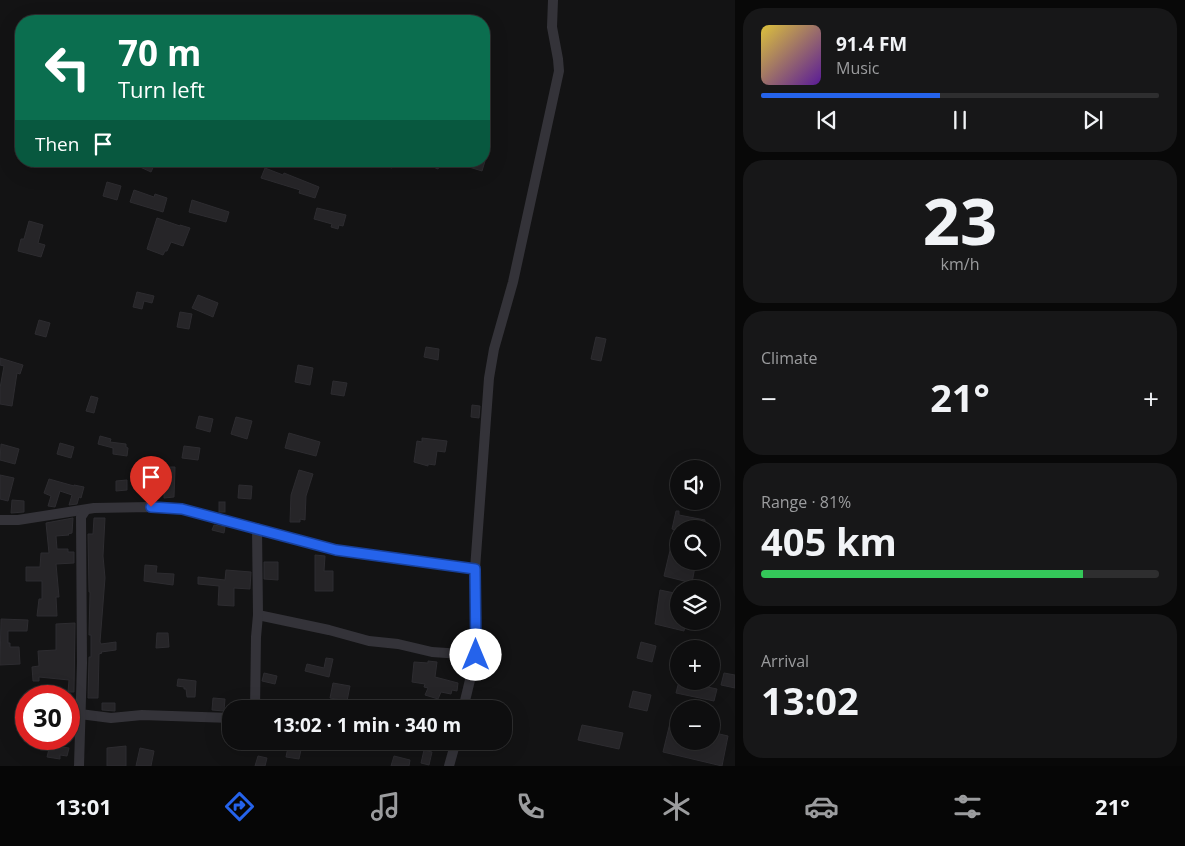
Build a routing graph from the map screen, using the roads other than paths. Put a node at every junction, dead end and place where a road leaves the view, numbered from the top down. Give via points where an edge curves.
1 (553, 0) edge
2 (85, 510) junction
3 (0, 520) edge
4 (257, 528) junction
5 (475, 569) junction
6 (258, 615) junction
7 (476, 655) junction
8 (255, 700) edge
9 (465, 700) edge
10 (80, 714) joint
11 (222, 718) edge
12 (79, 750) edge
13 (454, 750) edge
14 (79, 766) edge
15 (449, 766) edge

1 - 5 street via 552,26 559,71 489,378
2 - 3 street
2 - 4 street via 182,509
2 - 10 street via 82,517
4 - 5 street via 336,550
4 - 6 street
5 - 7 street
6 - 7 street via 369,642
6 - 8 street
7 - 9 street
10 - 11 street via 111,718 142,715
12 - 14 street
13 - 15 street

